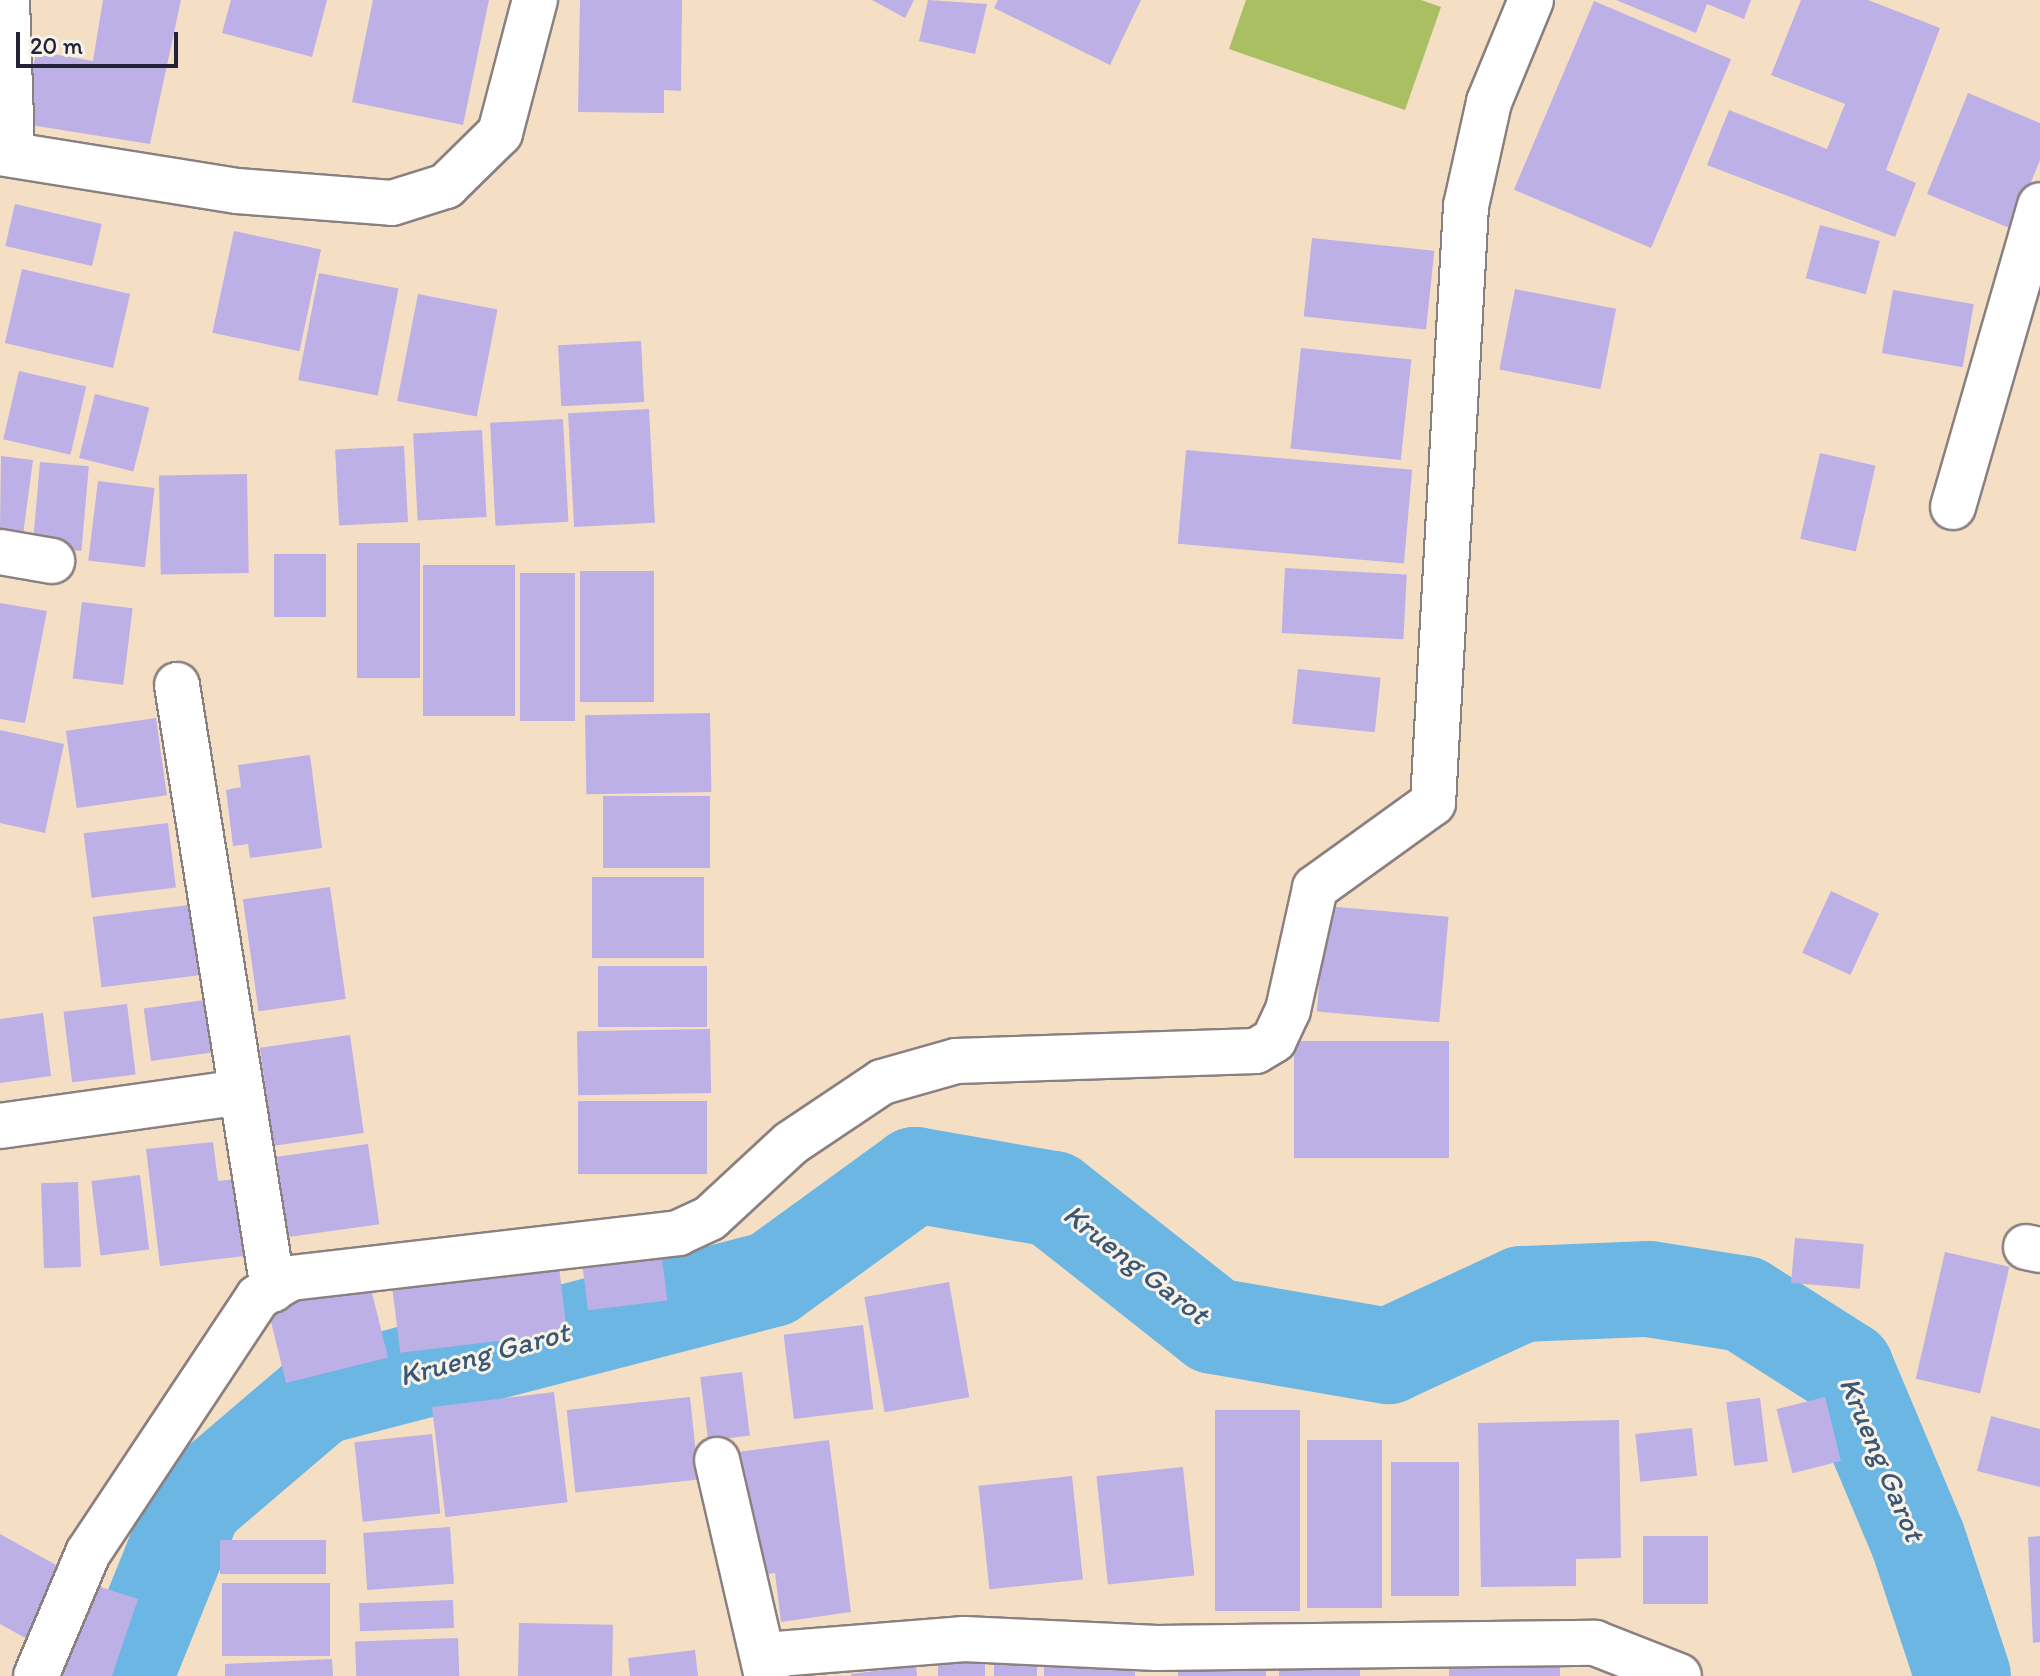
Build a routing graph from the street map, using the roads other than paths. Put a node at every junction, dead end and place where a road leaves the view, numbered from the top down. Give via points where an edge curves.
1 (7, 0) edge
2 (535, 0) edge
3 (1531, 0) edge
4 (6, 153) edge
5 (2040, 205) edge
6 (1953, 507) dead end
7 (0, 552) edge
8 (52, 561) dead end
9 (177, 685) dead end
10 (241, 1092) junction
11 (0, 1126) edge
12 (273, 1289) junction
13 (717, 1460) dead end
14 (1396, 1658) edge
15 (1157, 1662) edge
16 (766, 1666) edge
17 (36, 1676) edge
18 (1679, 1676) edge

1 - 4 street
2 - 4 street via 500,133 446,186 392,203 237,191
3 - 12 street via 1489,102 1466,206 1433,803 1315,888 1288,1010 1274,1040 1256,1051 956,1061 882,1082 791,1143 710,1218 678,1233 291,1278
5 - 6 street
7 - 8 street
9 - 10 street
10 - 11 street
10 - 12 street
12 - 17 street via 258,1297 88,1553
13 - 16 street
14 - 15 street
14 - 18 street via 1595,1643
15 - 16 street via 964,1639

